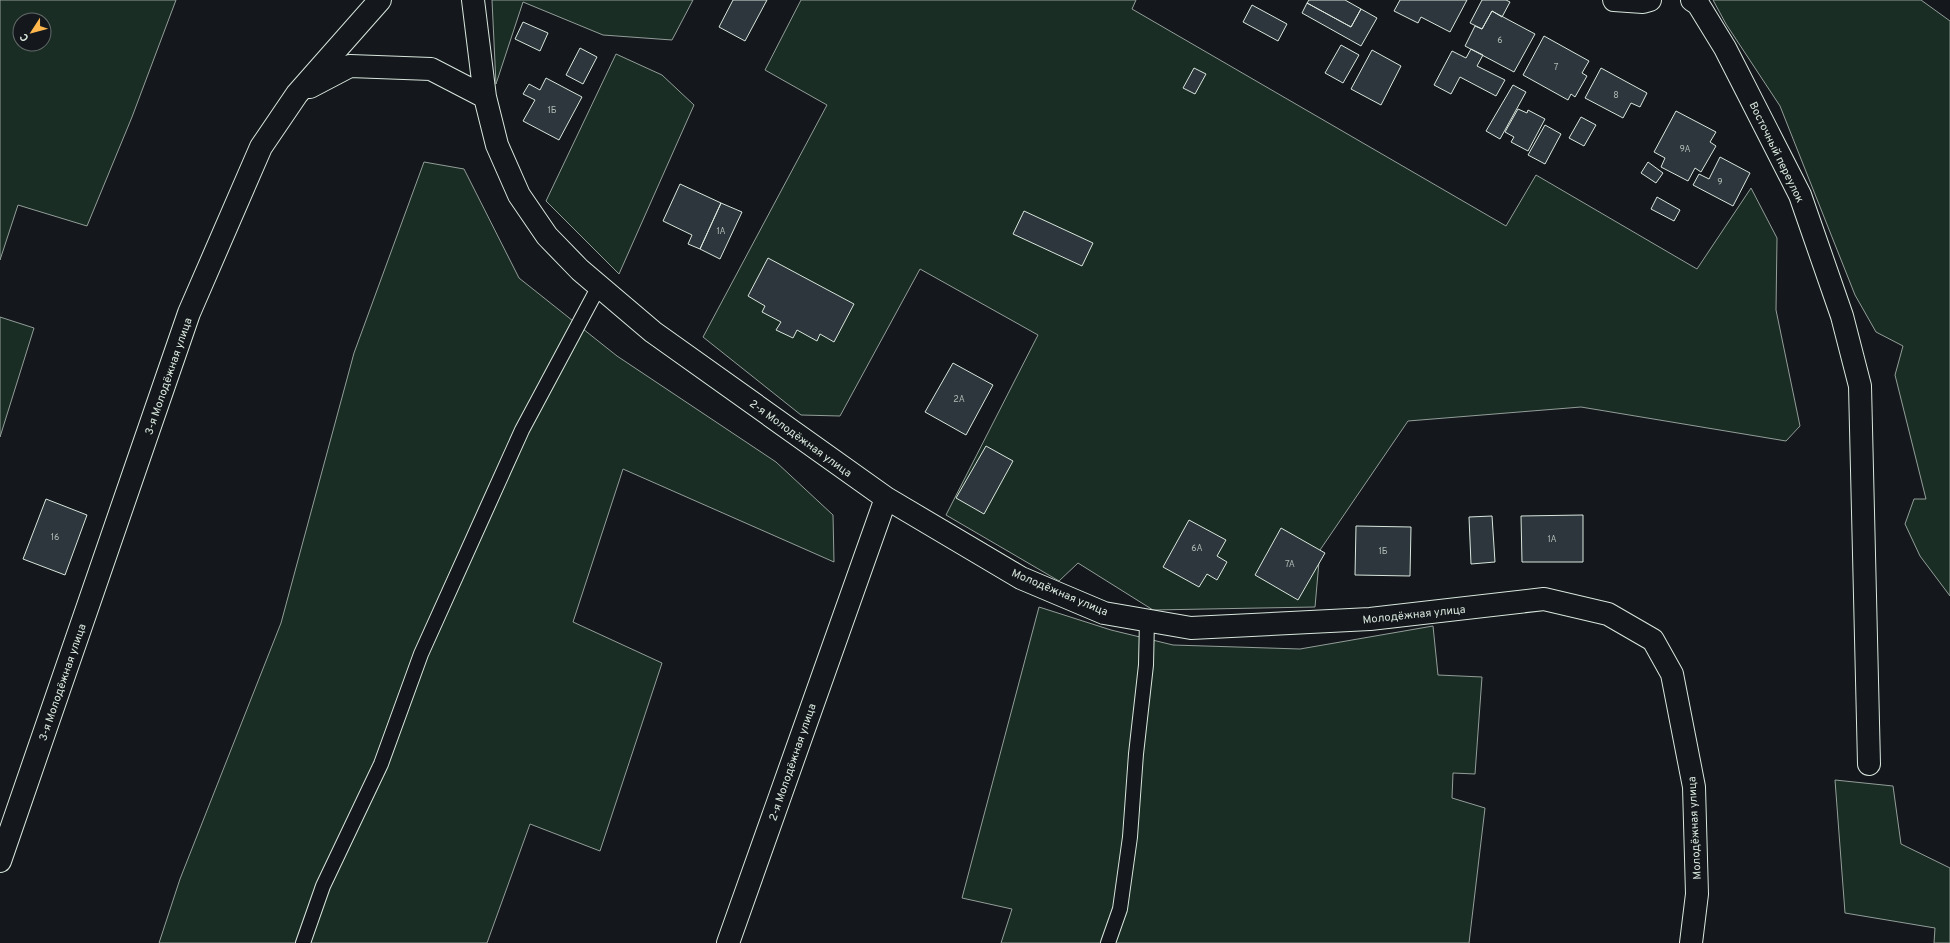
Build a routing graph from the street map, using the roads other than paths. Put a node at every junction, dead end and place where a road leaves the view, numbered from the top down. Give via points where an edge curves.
1 (380, 0) edge
2 (473, 0) edge
3 (1614, 0) edge
4 (1650, 0) edge
5 (1692, 0) edge
6 (297, 94) junction
7 (485, 97) junction
8 (599, 286) junction
9 (886, 498) junction
10 (1146, 620) junction
11 (1869, 764) dead end
12 (0, 861) edge
13 (303, 943) edge
14 (728, 943) edge
15 (1108, 943) edge
16 (1691, 943) edge

1 - 6 street
2 - 7 street, 2-я Молодёжная улица
3 - 4 street
5 - 11 street, Восточный переулок via 1698,4 1725,48 1800,195 1842,316 1860,386
6 - 7 street, 3-я Молодёжная улица via 350,66 431,69
6 - 12 street, 3-я Молодёжная улица via 261,147 189,313
7 - 8 street, 2-я Молодёжная улица via 497,145 519,195 547,236
8 - 9 street, 2-я Молодёжная улица via 653,332
8 - 13 lane via 515,445 421,654 381,764 324,886
9 - 10 street, Молодёжная улица via 1021,578 1104,613
9 - 14 street, 2-я Молодёжная улица
10 - 15 lane via 1146,665 1130,837 1120,909
10 - 16 street, Молодёжная улица via 1191,628 1370,619 1544,599 1608,614 1653,640 1672,674 1694,787 1697,894

